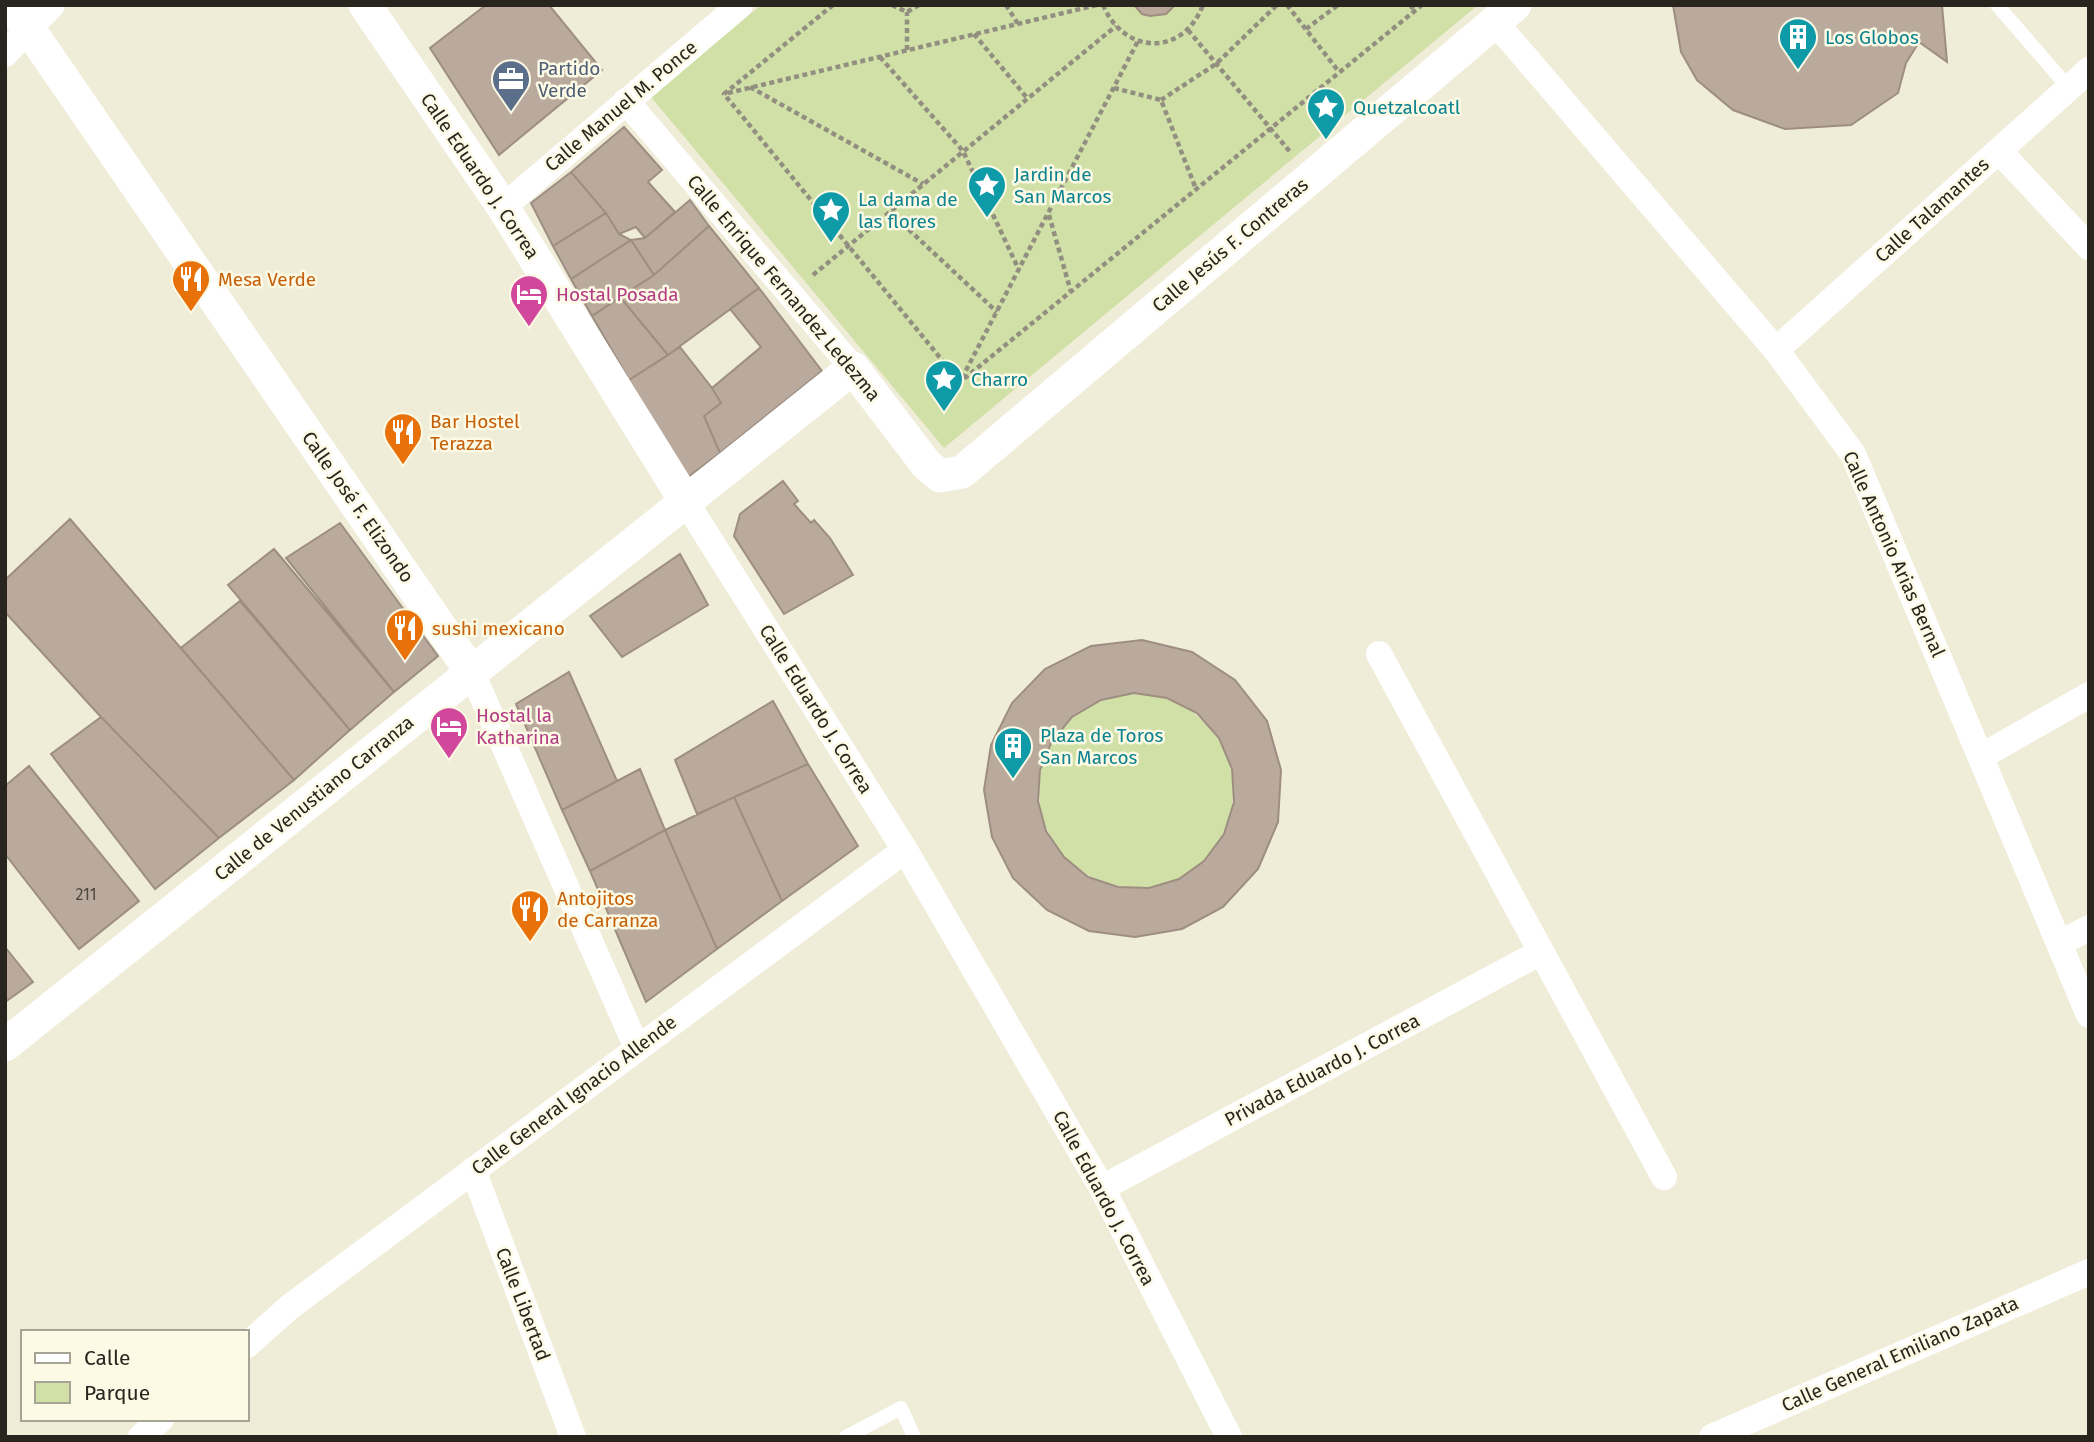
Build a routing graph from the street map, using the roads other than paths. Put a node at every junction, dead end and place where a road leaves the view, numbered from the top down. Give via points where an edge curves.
1 (51, 5) edge
2 (365, 5) edge
3 (740, 5) edge
4 (1997, 5) edge
5 (1505, 14) edge
6 (19, 17) edge
7 (5, 54) edge
8 (2089, 70) edge
9 (2069, 88) junction
10 (626, 101) junction
11 (1998, 151) junction
12 (503, 207) junction
13 (2089, 247) edge
14 (1776, 350) junction
15 (853, 368) junction
16 (940, 476) joint
17 (685, 502) junction
18 (1379, 654) dead end
19 (472, 673) junction
20 (2089, 695) edge
21 (1982, 756) junction
22 (905, 850) junction
23 (2089, 928) edge
24 (2060, 943) junction
25 (1541, 952) junction
26 (2089, 1015) edge
27 (5, 1045) edge
28 (637, 1048) junction
29 (473, 1170) junction
30 (1664, 1177) dead end
31 (1102, 1188) junction
32 (2089, 1272) edge
33 (248, 1344) edge
34 (160, 1421) edge
35 (141, 1437) edge
36 (573, 1437) edge
37 (846, 1437) edge
38 (914, 1437) edge
39 (1229, 1437) edge
40 (1712, 1437) edge

1 - 6 street
2 - 12 street, Calle Eduardo J. Correa
3 - 10 street, Calle Manuel M. Ponce
4 - 9 lane
5 - 14 street, Calle Antonio Arias Bernal
5 - 16 street, Calle Jesús F. Contreras via 962,472
6 - 7 street
6 - 19 street, Calle José F. Elizondo
8 - 9 street, Calle Talamantes
9 - 11 street, Calle Talamantes
10 - 12 street, Calle Manuel M. Ponce
10 - 15 street, Calle Enrique Fernandez Ledezma
11 - 13 street
11 - 14 street, Calle Talamantes
12 - 17 street, Calle Eduardo J. Correa
14 - 21 street, Calle Antonio Arias Bernal via 1853,454
15 - 16 street, Calle Enrique Fernandez Ledezma
15 - 17 street, Calle de Venustiano Carranza
17 - 19 street, Calle de Venustiano Carranza
17 - 22 street, Calle Eduardo J. Correa
18 - 25 street
19 - 27 street, Calle de Venustiano Carranza
19 - 28 street, Calle José F. Elizondo
20 - 21 street
21 - 24 street, Calle Antonio Arias Bernal
22 - 28 street, Calle General Ignacio Allende
22 - 31 street, Calle Eduardo J. Correa
23 - 24 street
24 - 26 street, Calle Antonio Arias Bernal
25 - 30 street
25 - 31 street, Privada Eduardo J. Correa
28 - 29 street, Calle General Ignacio Allende
29 - 33 street, Calle General Ignacio Allende via 291,1306
29 - 36 street, Calle Libertad
31 - 39 street, Calle Eduardo J. Correa
32 - 40 street, Calle General Emiliano Zapata
34 - 35 street
37 - 38 lane via 901,1408

